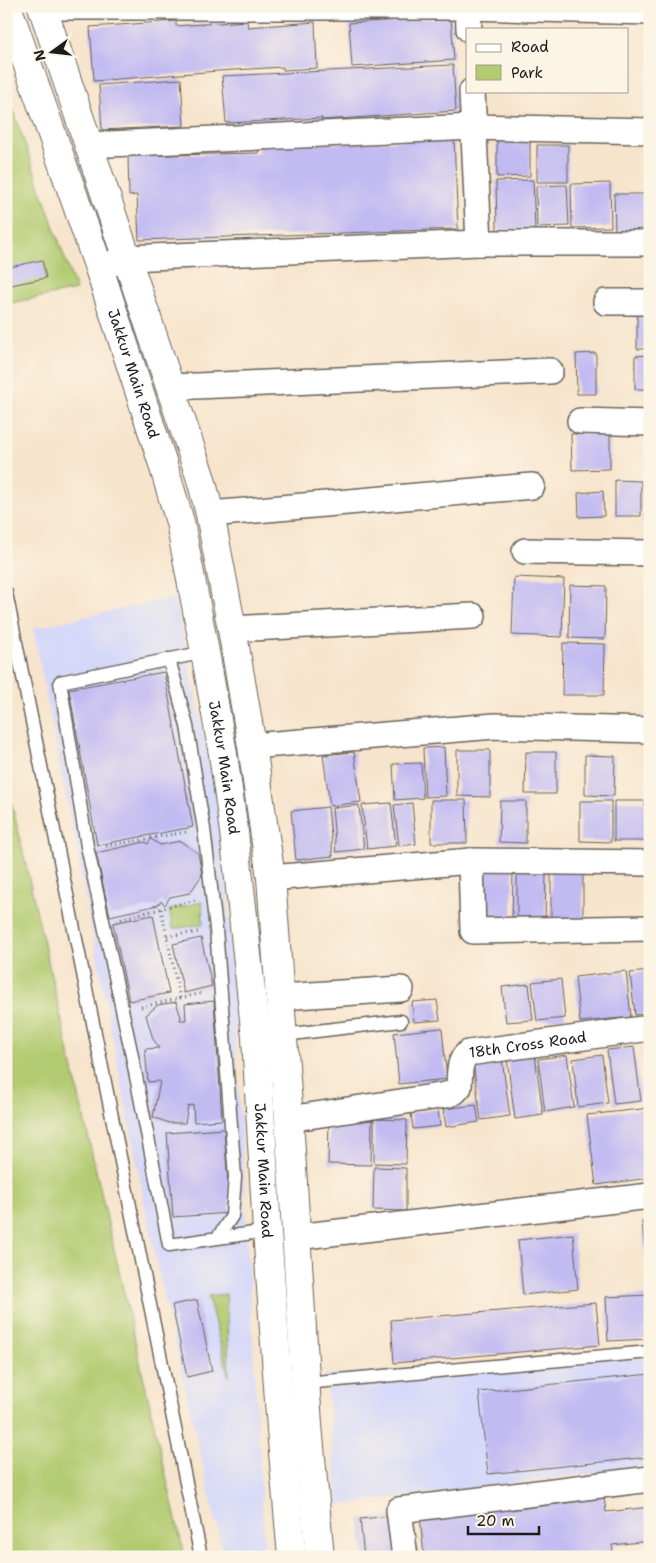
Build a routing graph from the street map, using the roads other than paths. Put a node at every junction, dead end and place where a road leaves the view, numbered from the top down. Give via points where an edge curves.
1 (7, 6) edge
2 (42, 7) edge
3 (650, 12) edge
4 (468, 14) edge
5 (472, 92) edge
6 (474, 127) junction
7 (650, 131) edge
8 (88, 145) junction
9 (479, 243) junction
10 (650, 243) edge
11 (127, 258) junction
12 (99, 268) junction
13 (606, 302) dead end
14 (650, 302) edge
15 (550, 371) dead end
16 (171, 387) junction
17 (580, 421) dead end
18 (650, 423) edge
19 (532, 486) dead end
20 (210, 514) junction
21 (525, 551) dead end
22 (650, 553) edge
23 (6, 593) edge
24 (473, 616) dead end
25 (232, 629) junction
26 (205, 652) junction
27 (169, 659) junction
28 (650, 730) edge
29 (252, 746) junction
30 (471, 861) junction
31 (650, 863) edge
32 (271, 878) junction
33 (650, 928) edge
34 (401, 989) dead end
35 (281, 997) junction
36 (401, 1021) dead end
37 (650, 1028) edge
38 (283, 1035) junction
39 (256, 1038) junction
40 (289, 1119) junction
41 (650, 1196) edge
42 (266, 1231) junction
43 (218, 1237) junction
44 (296, 1237) junction
45 (650, 1352) edge
46 (305, 1382) junction
47 (650, 1479) edge
48 (201, 1557) edge
49 (292, 1557) edge
50 (320, 1557) edge
51 (405, 1557) edge

1 - 12 main road, Jakkur Main Road
2 - 4 street
2 - 8 main road, Jakkur Main Road
3 - 4 street
5 - 6 street
6 - 7 street
6 - 8 street
6 - 9 street
8 - 11 main road, Jakkur Main Road
9 - 10 street
9 - 11 street
11 - 12 street
11 - 16 main road, Jakkur Main Road
12 - 26 main road, Jakkur Main Road via 172,493
13 - 14 street
15 - 16 street
16 - 20 main road, Jakkur Main Road
17 - 18 street
19 - 20 street
20 - 25 main road, Jakkur Main Road
21 - 22 street
23 - 48 lane
24 - 25 street
25 - 29 main road, Jakkur Main Road
26 - 27 lane
26 - 39 main road, Jakkur Main Road via 234,832
27 - 43 lane via 187,726 216,929 235,1177 232,1216
27 - 43 lane via 60,682 88,850 169,1245
28 - 29 street via 494,726
29 - 32 main road, Jakkur Main Road
30 - 31 street
30 - 32 street
30 - 33 street via 474,931
32 - 35 main road, Jakkur Main Road
34 - 35 street
35 - 38 main road, Jakkur Main Road
36 - 38 lane
37 - 40 street, 18th Cross Road via 468,1053 460,1063 459,1087 446,1095
38 - 39 main road
38 - 40 main road, Jakkur Main Road
39 - 42 main road, Jakkur Main Road
40 - 44 main road, Jakkur Main Road
41 - 44 street
42 - 43 lane
42 - 49 main road, Jakkur Main Road
44 - 46 main road, Jakkur Main Road
45 - 46 lane
46 - 50 main road, Jakkur Main Road
47 - 51 street via 399,1510

